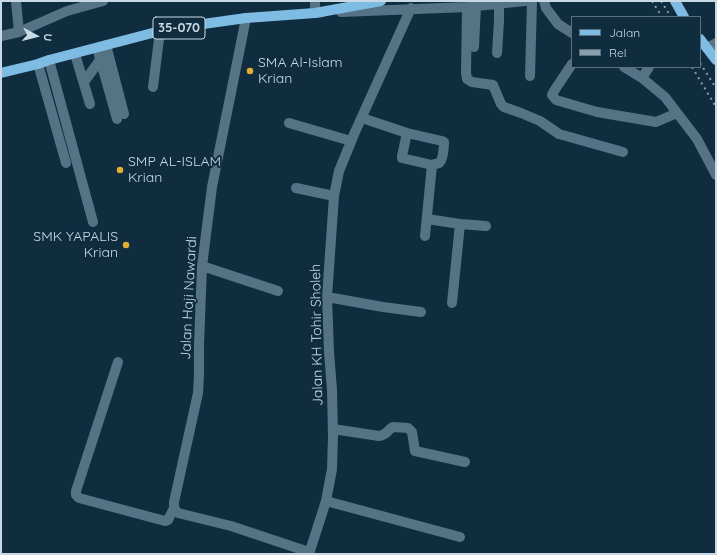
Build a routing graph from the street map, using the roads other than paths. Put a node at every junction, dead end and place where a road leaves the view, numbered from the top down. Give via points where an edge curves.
1 (16, 1) edge
2 (103, 1) edge
3 (380, 1) edge
4 (525, 1) edge
5 (532, 1) edge
6 (544, 1) edge
7 (675, 1) edge
8 (499, 4) junction
9 (472, 7) junction
10 (315, 8) edge
11 (411, 8) junction
12 (683, 16) edge
13 (246, 18) junction
14 (160, 31) junction
15 (19, 32) junction
16 (571, 32) edge
17 (1, 36) edge
18 (701, 40) edge
19 (716, 43) edge
20 (102, 47) junction
21 (474, 47) dead end
22 (706, 48) junction
23 (497, 53) dead end
24 (75, 54) junction
25 (100, 60) junction
26 (716, 60) edge
27 (44, 62) junction
28 (571, 66) edge
29 (626, 68) edge
30 (648, 68) edge
31 (1, 73) edge
32 (530, 76) dead end
33 (642, 78) junction
34 (84, 82) junction
35 (153, 87) dead end
36 (90, 104) dead end
37 (677, 113) junction
38 (60, 118) junction
39 (362, 118) junction
40 (289, 123) dead end
41 (406, 133) junction
42 (351, 141) junction
43 (623, 152) dead end
44 (66, 163) dead end
45 (432, 165) junction
46 (716, 175) edge
47 (296, 188) dead end
48 (334, 196) junction
49 (427, 219) junction
50 (93, 222) dead end
51 (460, 224) junction
52 (486, 226) dead end
53 (424, 236) dead end
54 (202, 266) junction
55 (278, 291) dead end
56 (327, 296) junction
57 (452, 303) dead end
58 (421, 312) dead end
59 (118, 362) dead end
60 (333, 429) junction
61 (465, 462) dead end
62 (326, 501) junction
63 (174, 508) junction
64 (460, 537) dead end
65 (309, 553) edge

1 - 15 street
2 - 15 street via 67,11
3 - 10 main road, 35-070
4 - 8 street
5 - 32 street
6 - 16 street via 558,24
7 - 12 main road
8 - 9 street
8 - 23 street
9 - 11 street
9 - 21 street
9 - 43 street via 467,79 493,85 504,107 537,120 559,134
10 - 11 street
10 - 13 main road, 35-070
11 - 39 street, Jalan KH Tohir Sholeh
13 - 14 main road, 35-070
13 - 54 street, Jalan Haji Nawardi via 212,187
14 - 20 main road, 35-070
14 - 35 street
15 - 17 street
18 - 22 main road
19 - 22 street
20 - 24 main road, 35-070
20 - 25 street
20 - 25 street via 121,117
22 - 26 main road
24 - 27 main road, 35-070
24 - 34 street
25 - 34 street
27 - 31 main road, 35-070
27 - 38 street
28 - 37 street via 552,95 556,100 597,112 656,122
29 - 33 street
30 - 33 street
33 - 37 street via 666,97
34 - 36 street
37 - 46 street via 697,139
38 - 44 street
38 - 50 street
39 - 41 street
39 - 42 street, Jalan KH Tohir Sholeh
40 - 42 street
41 - 45 street via 402,158
41 - 45 street via 444,142 441,160
42 - 48 street, Jalan KH Tohir Sholeh via 339,171
45 - 49 street
47 - 48 street
48 - 56 street, Jalan KH Tohir Sholeh
49 - 51 street
49 - 53 street
51 - 52 street
51 - 57 street
54 - 55 street
54 - 63 street, Jalan Haji Nawardi via 198,393
56 - 58 street
56 - 60 street, Jalan KH Tohir Sholeh
59 - 63 street via 76,495 79,498 165,521
60 - 61 street via 383,436 393,427 408,428 412,432 415,451
60 - 62 street, Jalan KH Tohir Sholeh via 332,469
62 - 64 street
62 - 65 street, Jalan KH Tohir Sholeh
63 - 65 street via 178,513 231,526

